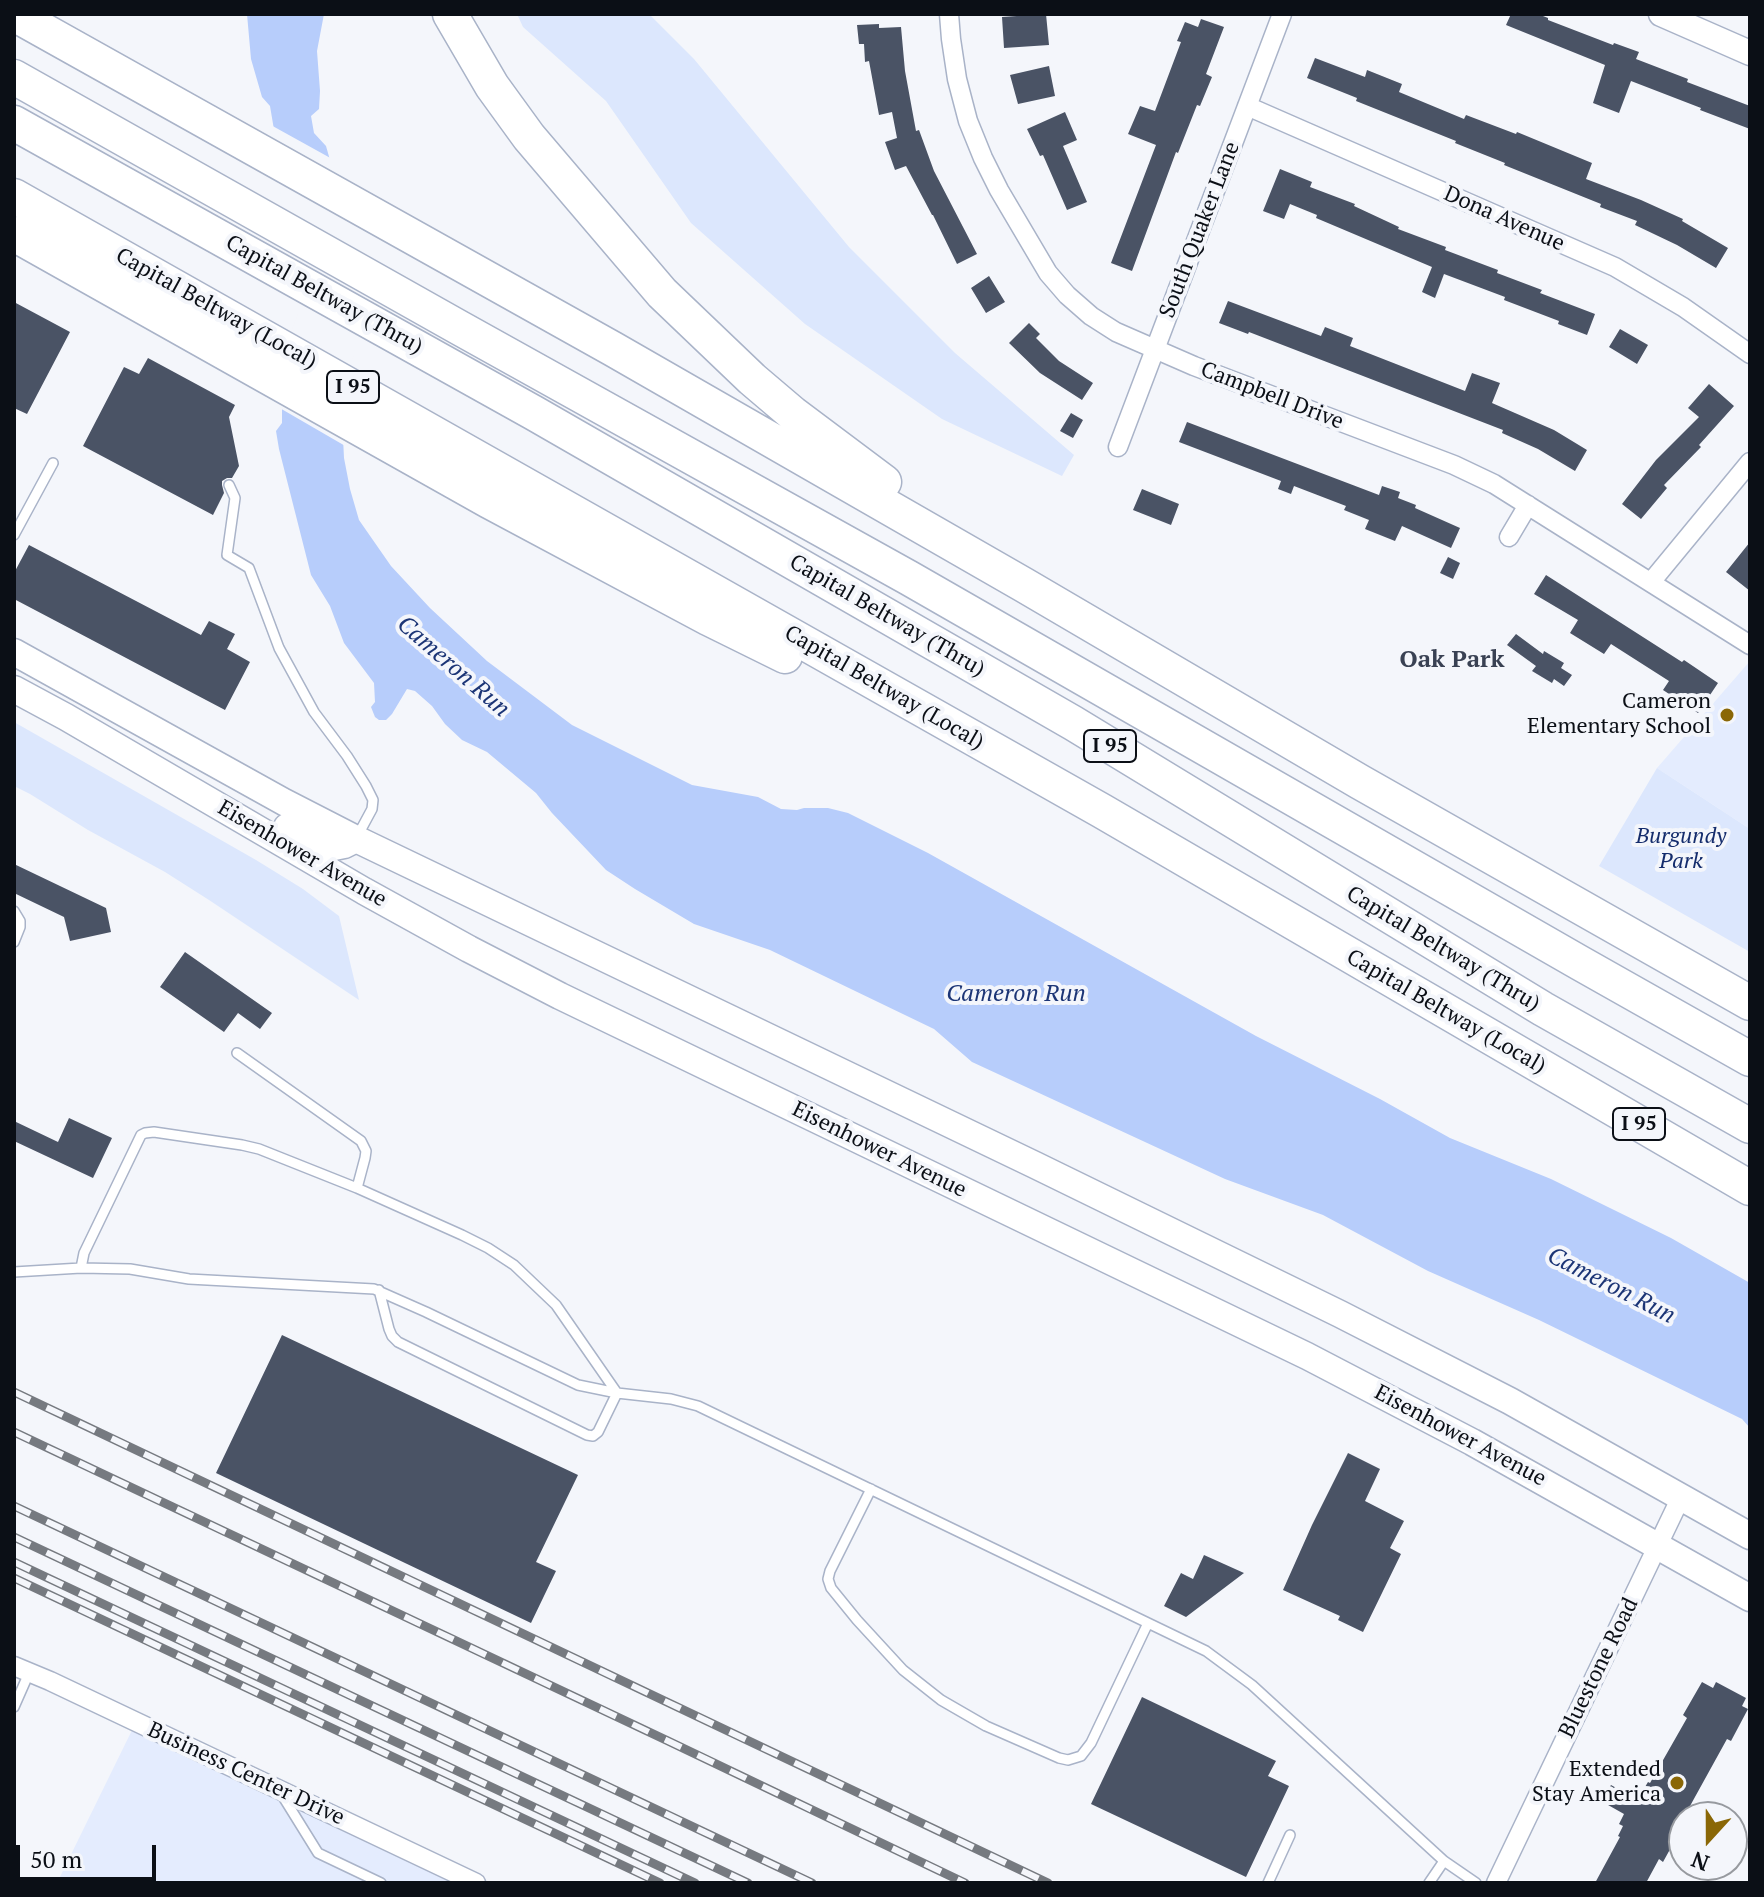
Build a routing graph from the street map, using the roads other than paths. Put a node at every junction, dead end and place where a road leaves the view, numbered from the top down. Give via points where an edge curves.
1 (14, 14) edge
2 (56, 14) edge
3 (450, 14) edge
4 (474, 14) edge
5 (949, 14) edge
6 (1282, 14) edge
7 (1661, 14) edge
8 (1750, 53) edge
9 (101, 65) junction
10 (14, 77) edge
11 (1247, 106) junction
12 (14, 123) edge
13 (14, 196) edge
14 (580, 197) junction
15 (14, 234) edge
16 (1155, 349) junction
17 (1750, 354) edge
18 (1118, 447) dead end
19 (1750, 462) edge
20 (53, 463) dead end
21 (229, 485) dead end
22 (1528, 505) junction
23 (14, 535) edge
24 (1509, 537) dead end
25 (1651, 582) junction
26 (1024, 585) junction
27 (1750, 645) edge
28 (14, 652) edge
29 (14, 689) edge
30 (159, 771) junction
31 (1102, 811) junction
32 (356, 839) junction
33 (14, 911) edge
34 (14, 942) edge
35 (1750, 1003) edge
36 (237, 1053) dead end
37 (1750, 1059) edge
38 (1750, 1126) edge
39 (357, 1188) junction
40 (1750, 1188) edge
41 (81, 1268) junction
42 (14, 1272) edge
43 (379, 1290) junction
44 (617, 1393) junction
45 (871, 1489) junction
46 (1681, 1497) junction
47 (1750, 1536) edge
48 (1658, 1545) junction
49 (1750, 1598) edge
50 (1148, 1623) junction
51 (22, 1670) edge
52 (14, 1707) edge
53 (278, 1789) junction
54 (1290, 1835) dead end
55 (1444, 1861) junction
56 (381, 1883) edge
57 (476, 1883) edge
58 (1268, 1883) edge
59 (1429, 1883) edge
60 (1476, 1883) edge
61 (1496, 1883) edge

1 - 9 highway
2 - 9 highway
3 - 14 highway via 501,99
4 - 14 highway
5 - 16 street, Campbell Drive via 968,121 1037,256 1091,316
6 - 11 street, South Quaker Lane
7 - 8 street
9 - 26 highway via 447,255
10 - 37 highway, Capital Beltway (Thru) / I 95 via 923,586
11 - 16 street, South Quaker Lane
11 - 17 street, Dona Avenue via 1615,267
12 - 38 highway, Capital Beltway (Thru) / I 95 via 1073,723 1530,1002
13 - 31 highway, Capital Beltway (Local) / I 95
14 - 26 highway via 662,293 752,379
15 - 31 highway via 708,618
16 - 18 street, South Quaker Lane
16 - 22 street, Campbell Drive via 1454,465
19 - 25 street
20 - 23 lane
21 - 32 lane via 235,498 227,555 249,568 279,648 373,800
22 - 24 street
22 - 25 street, Campbell Drive
25 - 27 street, Campbell Drive
26 - 35 highway
28 - 32 main road, Eisenhower Avenue
29 - 30 main road, Eisenhower Avenue
30 - 32 main road via 242,804 322,845 334,847
30 - 48 main road, Eisenhower Avenue via 482,956 1307,1356
31 - 40 highway, Capital Beltway (Local) / I 95
32 - 46 main road, Eisenhower Avenue via 1315,1301
33 - 34 lane via 20,921
36 - 39 lane via 361,1141 366,1151
39 - 41 lane via 251,1147 145,1133
39 - 44 lane via 462,1235 514,1265 556,1305
41 - 42 lane
41 - 43 lane
43 - 44 lane via 578,1385
43 - 44 lane via 398,1342 587,1435 598,1432
44 - 45 lane via 698,1406
45 - 50 lane
45 - 50 lane via 830,1571 831,1588 903,1670 986,1726 1059,1758 1081,1756
46 - 47 main road, Eisenhower Avenue
46 - 48 street, Bluestone Road
48 - 49 main road, Eisenhower Avenue
48 - 61 street, Bluestone Road
50 - 55 lane via 1199,1647 1243,1677
51 - 52 lane
51 - 53 street, Business Center Drive
53 - 56 lane via 318,1853
53 - 57 street, Business Center Drive
54 - 58 lane
55 - 59 lane
55 - 60 lane

